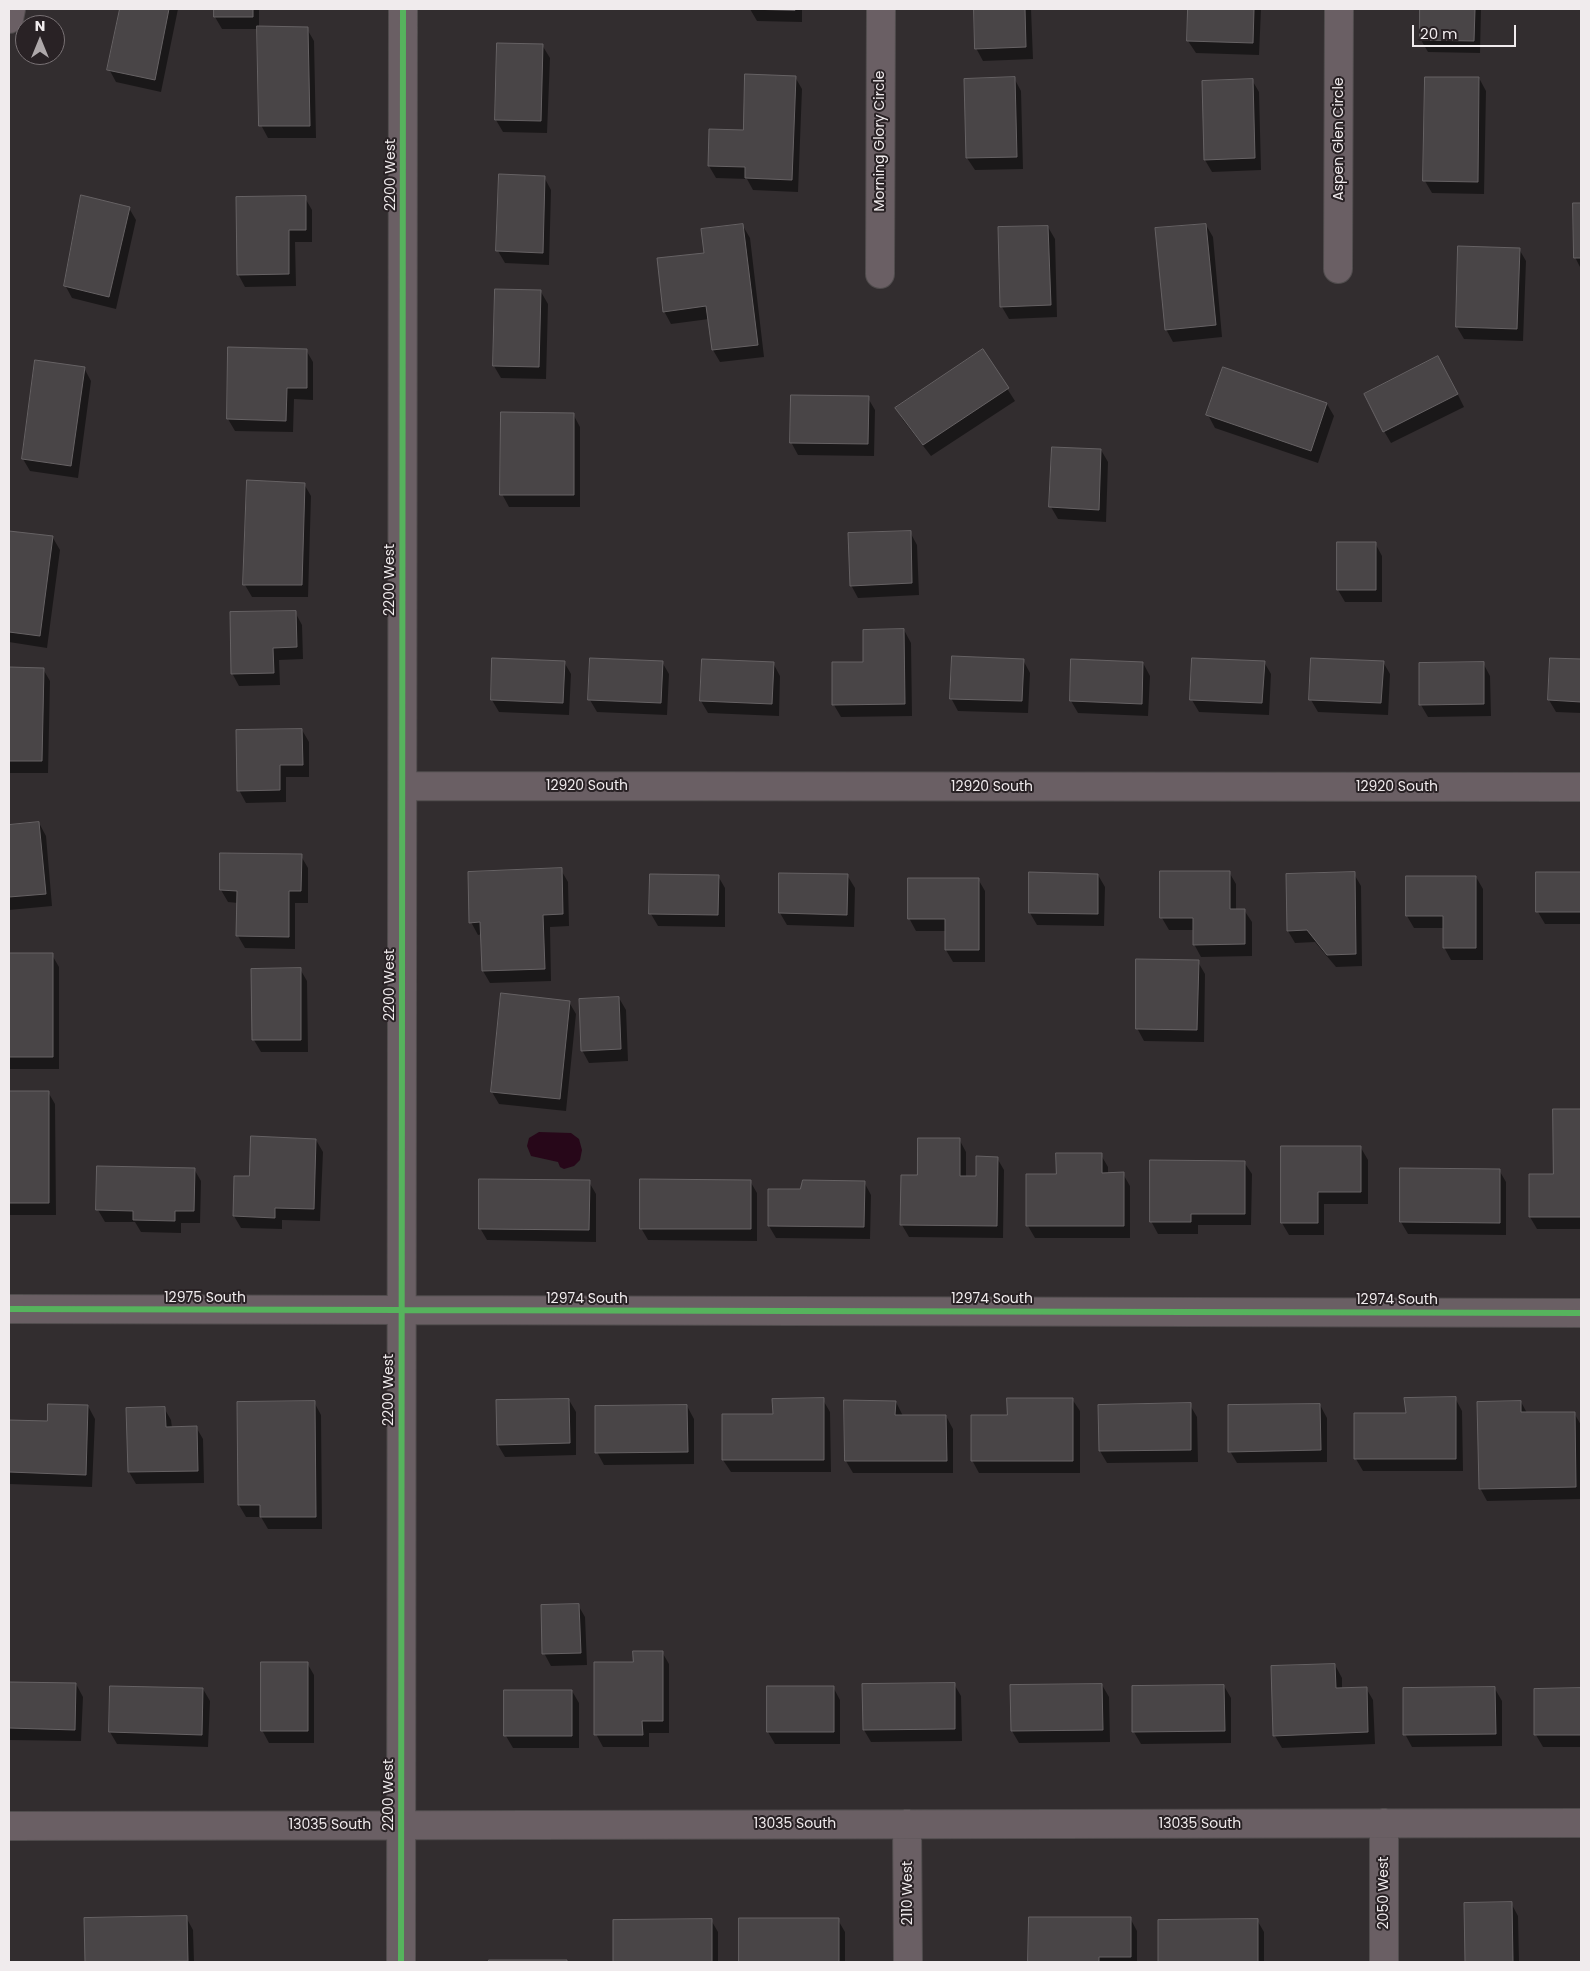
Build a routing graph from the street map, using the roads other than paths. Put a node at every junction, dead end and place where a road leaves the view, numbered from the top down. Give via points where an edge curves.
1 (11, 9) edge
2 (403, 9) edge
3 (881, 9) edge
4 (1339, 9) edge
5 (9, 19) edge
6 (1338, 269) dead end
7 (880, 274) dead end
8 (403, 786) junction
9 (1581, 787) edge
10 (9, 1310) edge
11 (402, 1311) junction
12 (1581, 1312) edge
13 (1384, 1823) junction
14 (1581, 1823) edge
15 (907, 1824) junction
16 (401, 1825) junction
17 (9, 1826) edge
18 (401, 1962) edge
19 (908, 1962) edge
20 (1384, 1962) edge

1 - 5 street
2 - 8 street, 2200 West
3 - 7 street, Morning Glory Circle
4 - 6 street, Aspen Glen Circle
8 - 9 street, 12920 South
8 - 11 street, 2200 West
10 - 11 street, 12975 South
11 - 12 street, 12974 South
11 - 16 street, 2200 West
13 - 14 street, 13035 South
13 - 15 street, 13035 South
13 - 20 street, 2050 West
15 - 16 street, 13035 South
15 - 19 street, 2110 West
16 - 17 street, 13035 South
16 - 18 street, 2200 West

